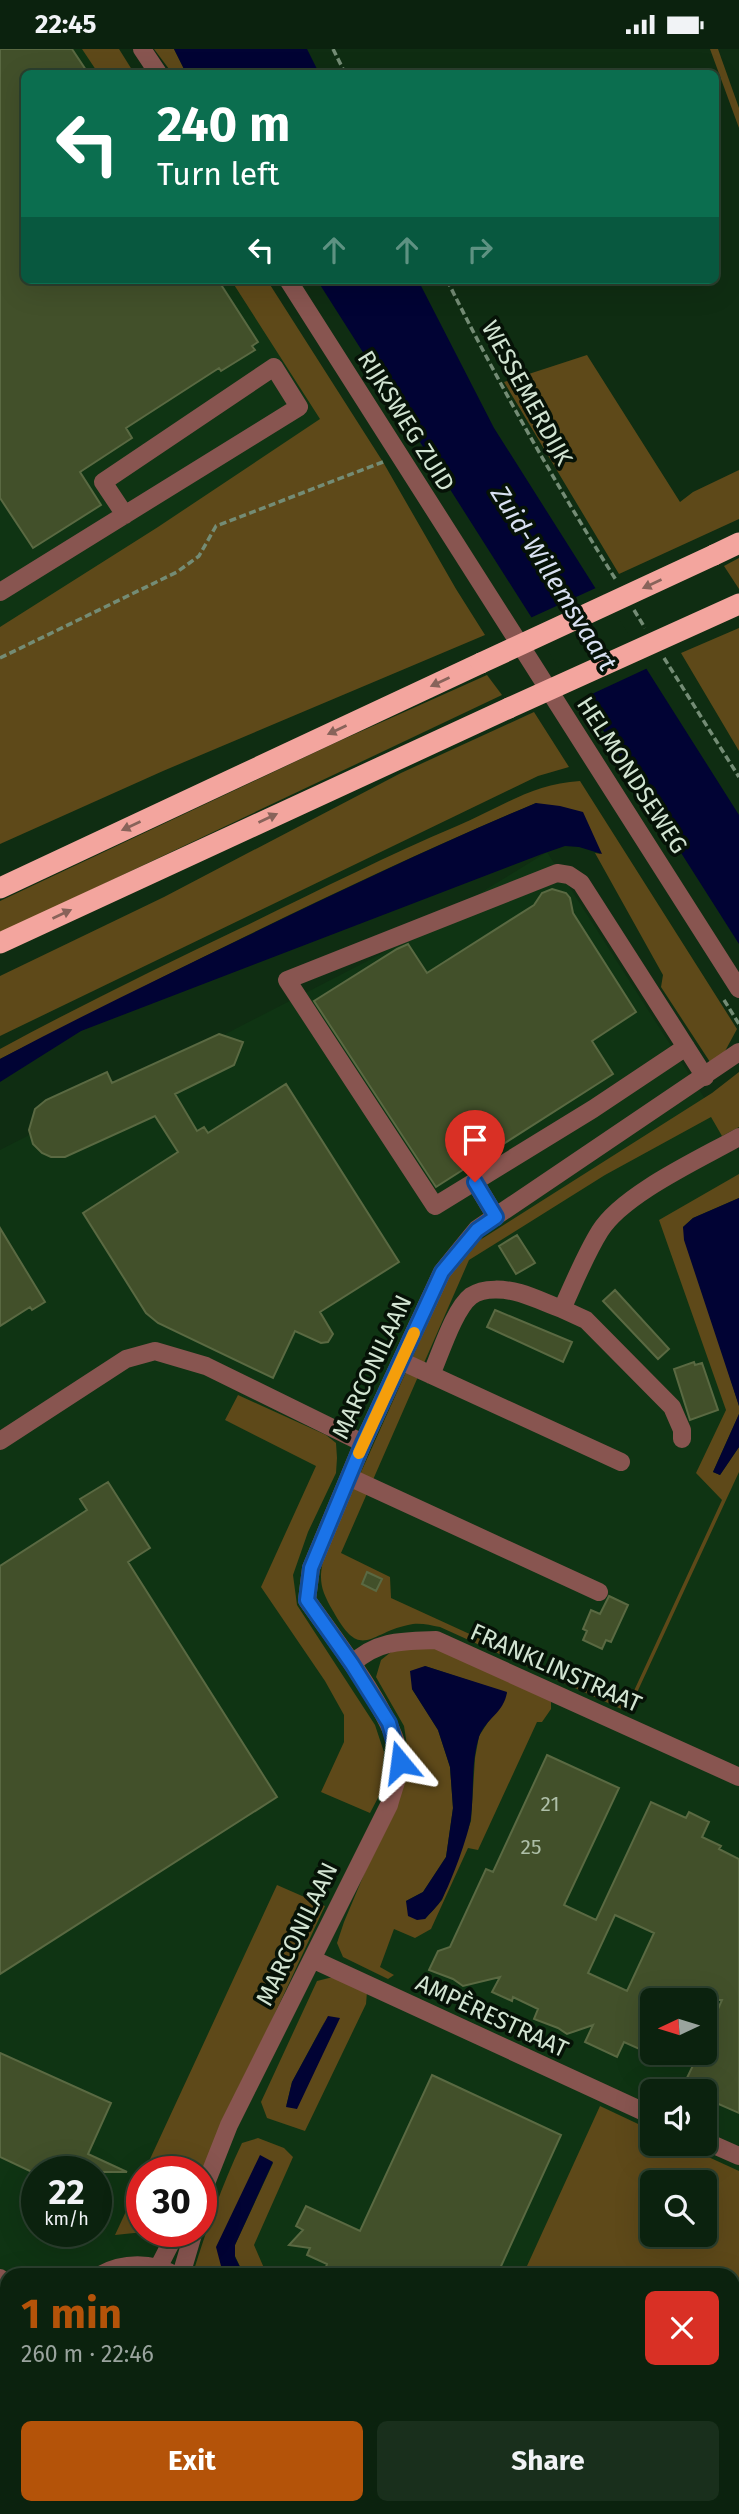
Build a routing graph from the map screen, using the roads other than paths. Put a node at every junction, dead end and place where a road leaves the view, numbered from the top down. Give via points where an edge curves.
1 (142, 49) edge
2 (156, 70) edge
3 (291, 284) edge
4 (124, 516) junction
5 (739, 543) edge
6 (483, 587) joint
7 (0, 593) edge
8 (739, 604) edge
9 (0, 888) edge
10 (0, 943) edge
11 (739, 989) edge
12 (686, 1047) junction
13 (739, 1052) edge
14 (705, 1077) junction
15 (739, 1137) edge
16 (475, 1182) junction
17 (496, 1217) junction
18 (562, 1309) junction
19 (401, 1361) junction
20 (432, 1375) junction
21 (682, 1439) dead end
22 (0, 1441) edge
23 (363, 1443) junction
24 (621, 1462) dead end
25 (349, 1477) junction
26 (599, 1592) dead end
27 (352, 1664) junction
28 (739, 1777) edge
29 (312, 1959) junction
30 (640, 2110) edge
31 (717, 2146) edge
32 (217, 2156) edge
33 (739, 2156) edge
34 (169, 2247) edge
35 (189, 2247) edge
36 (158, 2267) joint
37 (116, 2268) edge
38 (183, 2268) edge

1 - 2 street
3 - 6 street, RIJKSWEG ZUID
4 - 4 street via 299,407 274,367 103,482
4 - 7 street
5 -> 9 highway, bridge
6 - 11 street, HELMONDSEWEG
10 -> 8 highway, bridge
12 - 14 street
12 - 16 street
12 - 16 street via 581,883 569,875 557,873 287,980 436,1206
13 - 14 street, MARCONILAAN
14 - 17 street, MARCONILAAN
15 - 18 street via 631,1198 612,1214
16 - 17 street
17 - 19 street, MARCONILAAN via 477,1230 442,1272
18 - 20 street via 520,1293 495,1290 476,1294 456,1319
18 - 21 street via 586,1320 672,1407
19 - 20 street
19 - 23 street, MARCONILAAN
20 - 24 street
22 - 23 street via 126,1359 155,1351 206,1366
23 - 25 street, MARCONILAAN
25 - 26 street
25 - 27 street, MARCONILAAN via 311,1568 307,1600
27 - 28 street, FRANKLINSTRAAT via 366,1651 398,1641 436,1640
27 - 29 street, MARCONILAAN via 389,1723 400,1762 389,1805
29 - 30 street, AMPÈRESTRAAT
29 - 32 street, MARCONILAAN
31 - 33 street
34 - 36 street
35 - 38 street
36 - 37 street

